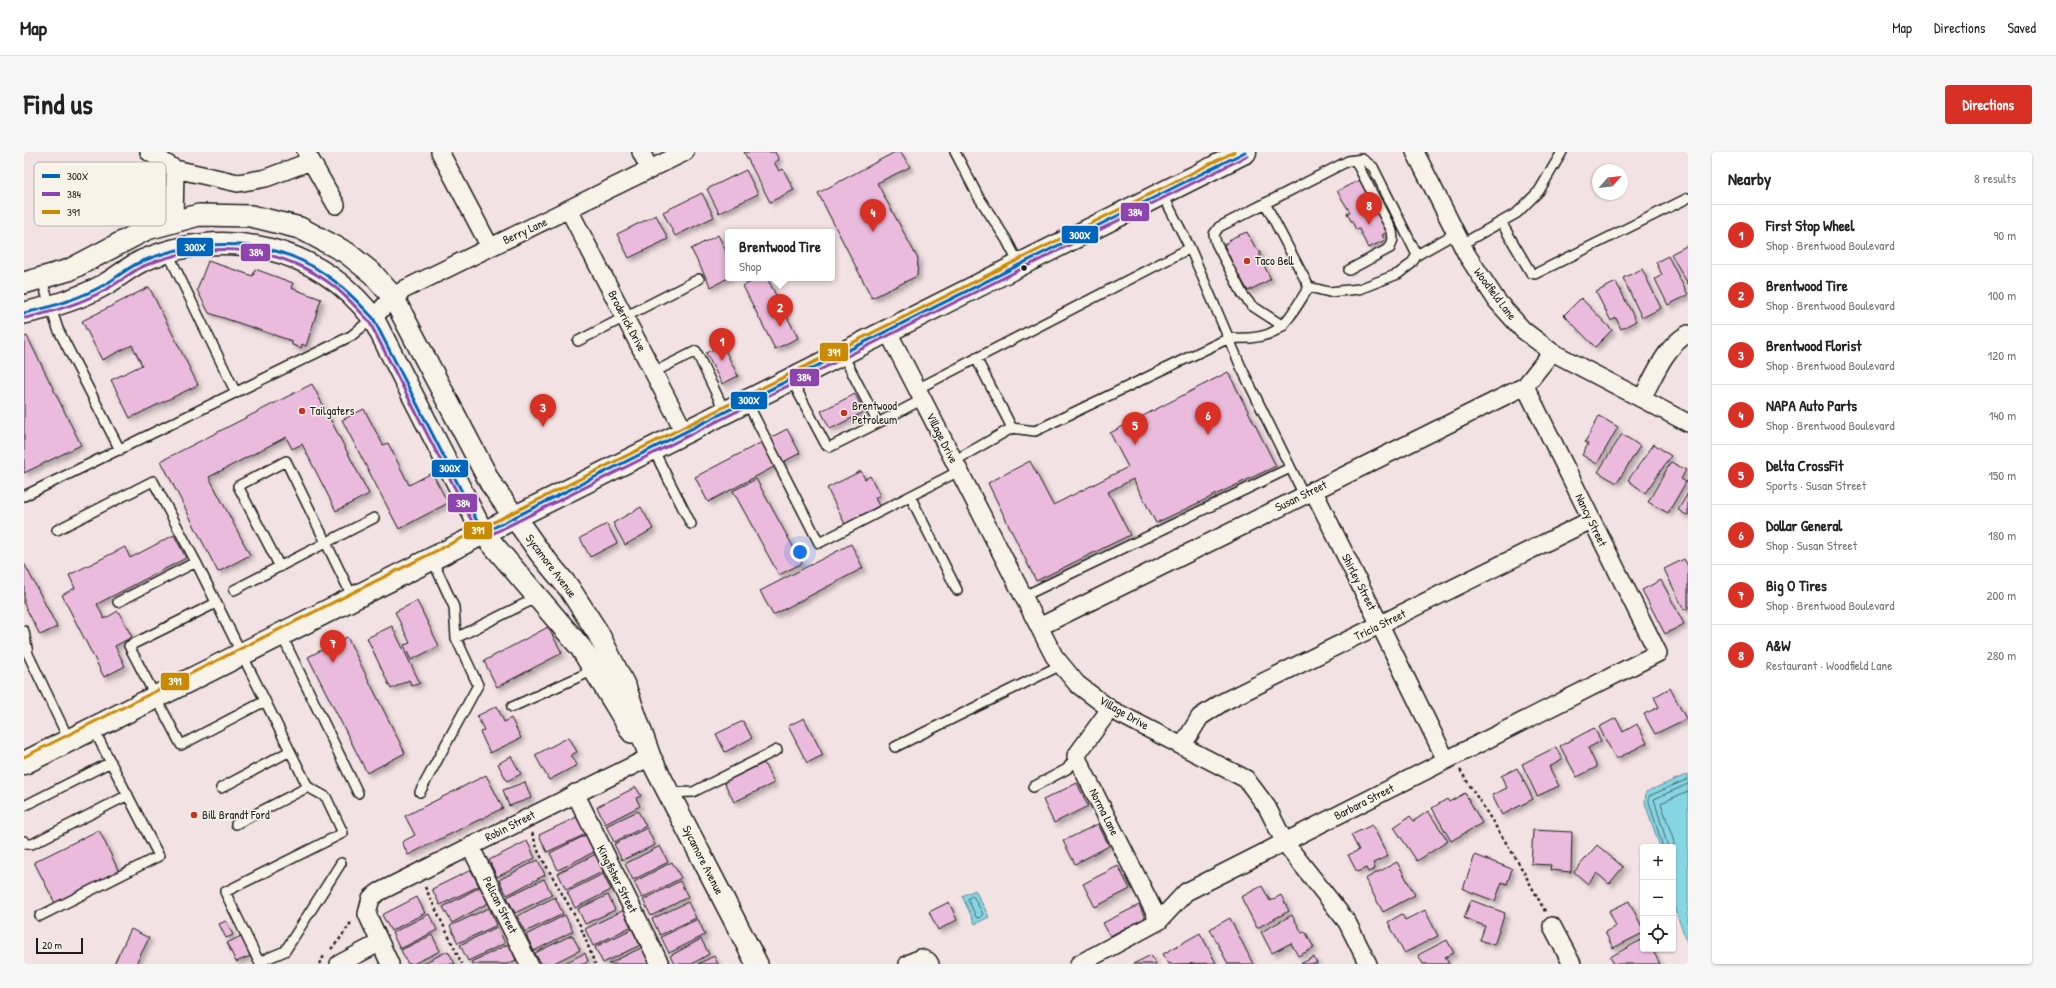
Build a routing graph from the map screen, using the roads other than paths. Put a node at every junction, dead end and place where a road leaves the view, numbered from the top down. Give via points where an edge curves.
1 (149, 152) edge
2 (440, 152) edge
3 (641, 152) edge
4 (685, 152) edge
5 (955, 152) edge
6 (1244, 152) edge
7 (1415, 152) edge
8 (1562, 152) edge
9 (308, 156) edge
10 (1355, 160) junction
11 (164, 162) edge
12 (166, 163) edge
13 (175, 169) junction
14 (650, 170) junction
15 (1162, 193) junction
16 (1688, 198) edge
17 (1265, 204) junction
18 (336, 205) dead end
19 (569, 210) junction
20 (174, 222) junction
21 (1501, 222) junction
22 (166, 224) edge
23 (159, 226) edge
24 (1459, 238) junction
25 (490, 247) junction
26 (1190, 248) junction
27 (168, 251) junction
28 (1417, 255) junction
29 (1019, 264) junction
30 (1349, 270) dead end
31 (699, 279) dead end
32 (33, 281) edge
33 (1309, 287) junction
34 (393, 297) junction
35 (50, 307) junction
36 (24, 313) edge
37 (625, 317) junction
38 (373, 318) junction
39 (1282, 326) junction
40 (887, 330) junction
41 (1688, 334) edge
42 (1229, 338) junction
43 (578, 342) dead end
44 (1552, 352) junction
45 (842, 353) junction
46 (976, 358) junction
47 (654, 372) junction
48 (791, 379) junction
49 (1525, 386) junction
50 (236, 392) junction
51 (920, 394) junction
52 (1642, 398) junction
53 (747, 401) junction
54 (725, 412) junction
55 (878, 423) junction
56 (1688, 424) edge
57 (1012, 428) junction
58 (685, 432) junction
59 (652, 449) junction
60 (120, 450) junction
61 (956, 466) junction
62 (1290, 468) junction
63 (1308, 493) junction
64 (24, 496) edge
65 (910, 496) junction
66 (374, 518) dead end
67 (514, 518) junction
68 (1591, 520) junction
69 (691, 524) dead end
70 (57, 530) dead end
71 (483, 533) junction
72 (326, 543) junction
73 (432, 559) junction
74 (196, 562) junction
75 (280, 567) junction
76 (234, 590) dead end
77 (957, 590) dead end
78 (1024, 596) junction
79 (538, 597) junction
80 (353, 598) junction
81 (118, 602) dead end
82 (216, 603) junction
83 (1380, 625) junction
84 (1039, 627) junction
85 (24, 631) edge
86 (281, 634) junction
87 (456, 638) junction
88 (242, 654) junction
89 (1658, 654) joint
90 (1061, 665) junction
91 (594, 670) junction
92 (155, 697) junction
93 (266, 702) junction
94 (512, 707) dead end
95 (1110, 709) junction
96 (93, 728) junction
97 (69, 740) junction
98 (1183, 745) junction
99 (895, 747) dead end
100 (778, 750) dead end
101 (290, 751) junction
102 (1076, 756) junction
103 (650, 757) junction
104 (1446, 760) junction
105 (111, 762) junction
106 (24, 763) edge
107 (308, 787) junction
108 (1033, 787) dead end
109 (221, 788) dead end
110 (420, 792) dead end
111 (358, 793) dead end
112 (669, 793) junction
113 (575, 794) junction
114 (128, 795) junction
115 (24, 806) edge
116 (236, 824) dead end
117 (24, 841) edge
118 (1285, 843) junction
119 (470, 846) junction
120 (341, 863) dead end
121 (40, 916) dead end
122 (1159, 920) junction
123 (1552, 926) road end
124 (379, 943) junction
125 (339, 964) edge
126 (390, 964) edge
127 (529, 964) edge
128 (660, 964) edge
129 (757, 964) edge
130 (908, 964) edge
131 (930, 964) edge
132 (1078, 964) edge
133 (1368, 964) edge
134 (1572, 964) edge

1 - 11 street
2 - 25 street
3 - 14 street
4 - 14 street, Berry Lane
5 - 29 lane
6 - 15 main road
7 - 24 street, Woodfield Lane
8 - 21 lane via 1538,191 1517,213
9 - 13 street via 266,178 238,184
9 - 18 street
10 - 17 lane via 1348,161
10 - 28 lane via 1362,159 1373,167
10 - 30 lane via 1392,231 1393,239 1390,248
12 - 13 street
13 - 20 street
14 - 19 street, Berry Lane
15 - 26 lane
15 - 29 main road
16 - 21 lane via 1534,274
17 - 33 lane
17 - 39 lane via 1220,227 1214,234 1216,243 1243,295 1251,305
19 - 25 street, Berry Lane
19 - 37 street, Broderick Drive
20 - 22 street, Sycamore Avenue
20 - 34 street, Sycamore Avenue via 199,215 251,216 300,228 348,253 373,274
21 - 24 lane
23 - 32 street, Sycamore Avenue via 147,229 69,270
24 - 28 lane
24 - 44 street, Woodfield Lane via 1497,300 1523,330
25 - 34 street, Berry Lane via 404,289
26 - 42 lane
26 - 46 lane
27 - 35 street, Sycamore Avenue via 141,262 104,285 68,302
27 - 38 street, Sycamore Avenue via 210,243 240,243 272,249 304,261 331,278 359,301
27 - 50 lane
28 - 33 lane via 1411,264 1398,274 1359,289 1329,292
29 - 40 main road
31 - 37 lane
32 - 35 lane
33 - 39 lane
34 - 38 street, Berry Lane
34 - 67 street, Sycamore Avenue via 491,484
35 - 36 street, Sycamore Avenue
35 - 60 lane via 58,329
37 - 43 lane
37 - 47 street, Broderick Drive
38 - 50 lane via 351,336
38 - 71 street, Sycamore Avenue
39 - 42 lane via 1265,337 1248,340
40 - 45 main road
40 - 51 street, Village Drive
41 - 52 street via 1670,349
42 - 57 lane via 1035,431
42 - 62 lane
44 - 49 street, Susan Street
44 - 52 street, Woodfield Lane
45 - 48 main road
45 - 55 lane
46 - 51 lane
46 - 57 lane
47 - 54 lane via 696,351
47 - 58 street, Broderick Drive
48 - 53 main road
48 - 55 lane via 826,445 830,447
49 - 63 street, Susan Street
49 - 68 street, Nancy Street
50 - 60 lane
51 - 55 lane
51 - 61 street, Village Drive
52 - 56 street, Woodfield Lane
53 - 54 main road
53 - 65 lane via 819,543
54 - 58 main road
57 - 61 lane
58 - 59 main road
59 - 67 main road
59 - 69 lane
60 - 64 lane
61 - 65 lane
61 - 78 street, Village Drive
62 - 63 lane
62 - 78 lane
63 - 83 street, Shirley Street
63 - 84 street, Susan Street
65 - 77 lane
66 - 72 lane
67 - 71 main road
67 - 103 street, Sycamore Avenue via 569,588 598,633 626,689
68 - 83 street, Tricia Street
68 - 89 street, Nancy Street
70 - 74 lane via 152,482
71 - 73 main road
71 - 79 street, Sycamore Avenue
72 - 75 lane
72 - 75 lane via 286,461 238,486
72 - 80 lane
73 - 80 main road
73 - 87 lane via 454,607
74 - 81 lane
74 - 82 lane
75 - 76 lane
78 - 84 street, Village Drive
79 - 87 lane
79 - 91 street, Sycamore Avenue via 581,648
80 - 86 main road
82 - 88 lane
82 - 92 lane via 129,646
83 - 98 street, Tricia Street via 1223,702 1200,717
83 - 104 street, Shirley Street
84 - 90 street, Village Drive
85 - 97 lane via 28,654
86 - 88 main road
86 - 111 lane
87 - 110 lane via 478,685
88 - 92 main road
88 - 93 lane
89 - 104 street, Barbara Street
90 - 95 street, Village Drive via 1077,684
90 - 99 lane
91 - 94 lane
91 - 103 street, Sycamore Avenue via 628,727
92 - 93 lane via 181,745
92 - 96 main road
93 - 101 lane
95 - 98 street, Village Drive
95 - 102 street
96 - 97 main road
96 - 105 lane
97 - 106 main road
98 - 118 street, Village Drive via 1246,779 1266,807
100 - 112 lane via 693,792
101 - 107 lane
101 - 109 lane
102 - 108 lane via 1067,769
102 - 122 street, Norma Lane
103 - 112 street, Sycamore Avenue
103 - 113 street, Robin Street
104 - 118 street, Barbara Street
105 - 114 lane
105 - 115 lane
107 - 116 lane
107 - 120 lane via 326,797 343,833 225,892 259,962 285,950
112 - 129 street, Sycamore Avenue
113 - 119 street, Robin Street
113 - 128 street, Kingfisher Street
114 - 117 lane via 32,844
114 - 121 lane via 159,856
118 - 122 street, Barbara Street via 1186,892
118 - 133 street, Village Drive via 1347,922
119 - 124 street, Robin Street via 379,892 369,906
119 - 127 street, Pelican Street
122 - 132 street, Barbara Street
123 - 134 street
124 - 125 street
124 - 126 street
130 - 131 street via 920,958 928,960

